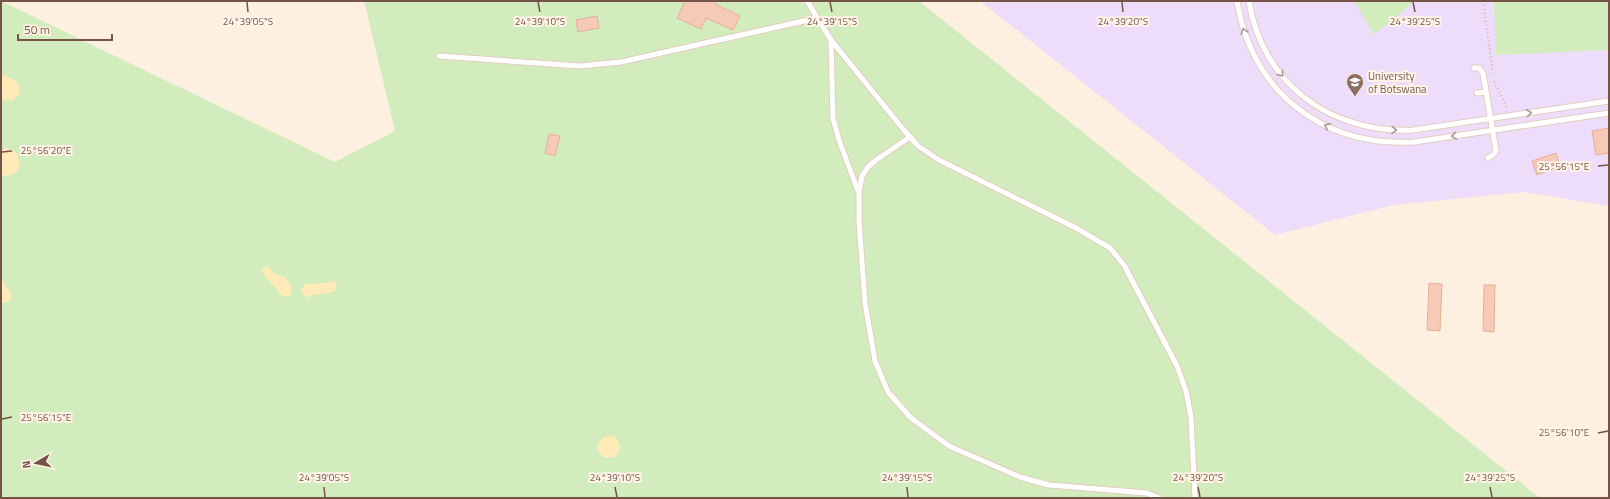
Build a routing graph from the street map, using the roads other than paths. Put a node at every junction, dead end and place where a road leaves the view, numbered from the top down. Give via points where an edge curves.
1 (807, 1) edge
2 (1237, 1) edge
3 (1249, 1) edge
4 (817, 18) junction
5 (831, 40) junction
6 (440, 56) dead end
7 (1474, 68) dead end
8 (1486, 92) junction
9 (1478, 93) dead end
10 (1609, 101) edge
11 (1609, 113) edge
12 (1490, 118) junction
13 (1492, 130) junction
14 (910, 137) junction
15 (1488, 158) dead end
16 (859, 192) junction
17 (1159, 498) edge
18 (1195, 498) edge

1 - 4 lane
13 -> 2 lane via 1395,143 1338,132 1305,114 1280,92 1260,67 1248,43
3 -> 12 lane via 1259,38 1270,60 1289,84 1312,104 1343,120 1395,131
4 - 5 lane
4 - 6 lane via 614,63 580,66
5 - 14 lane
5 - 16 lane via 833,118
7 - 8 lane via 1479,68 1483,73
8 - 9 lane
8 - 12 lane
12 -> 10 lane
11 - 13 lane
12 - 13 lane
13 - 15 lane via 1496,151
14 - 16 lane via 868,167 862,176
14 - 18 lane via 918,146 939,160 1076,228 1110,248 1124,265 1177,366 1186,391 1191,417
16 - 17 lane via 864,303 875,361 888,392 911,418 949,446 1020,477 1049,485 1148,493

